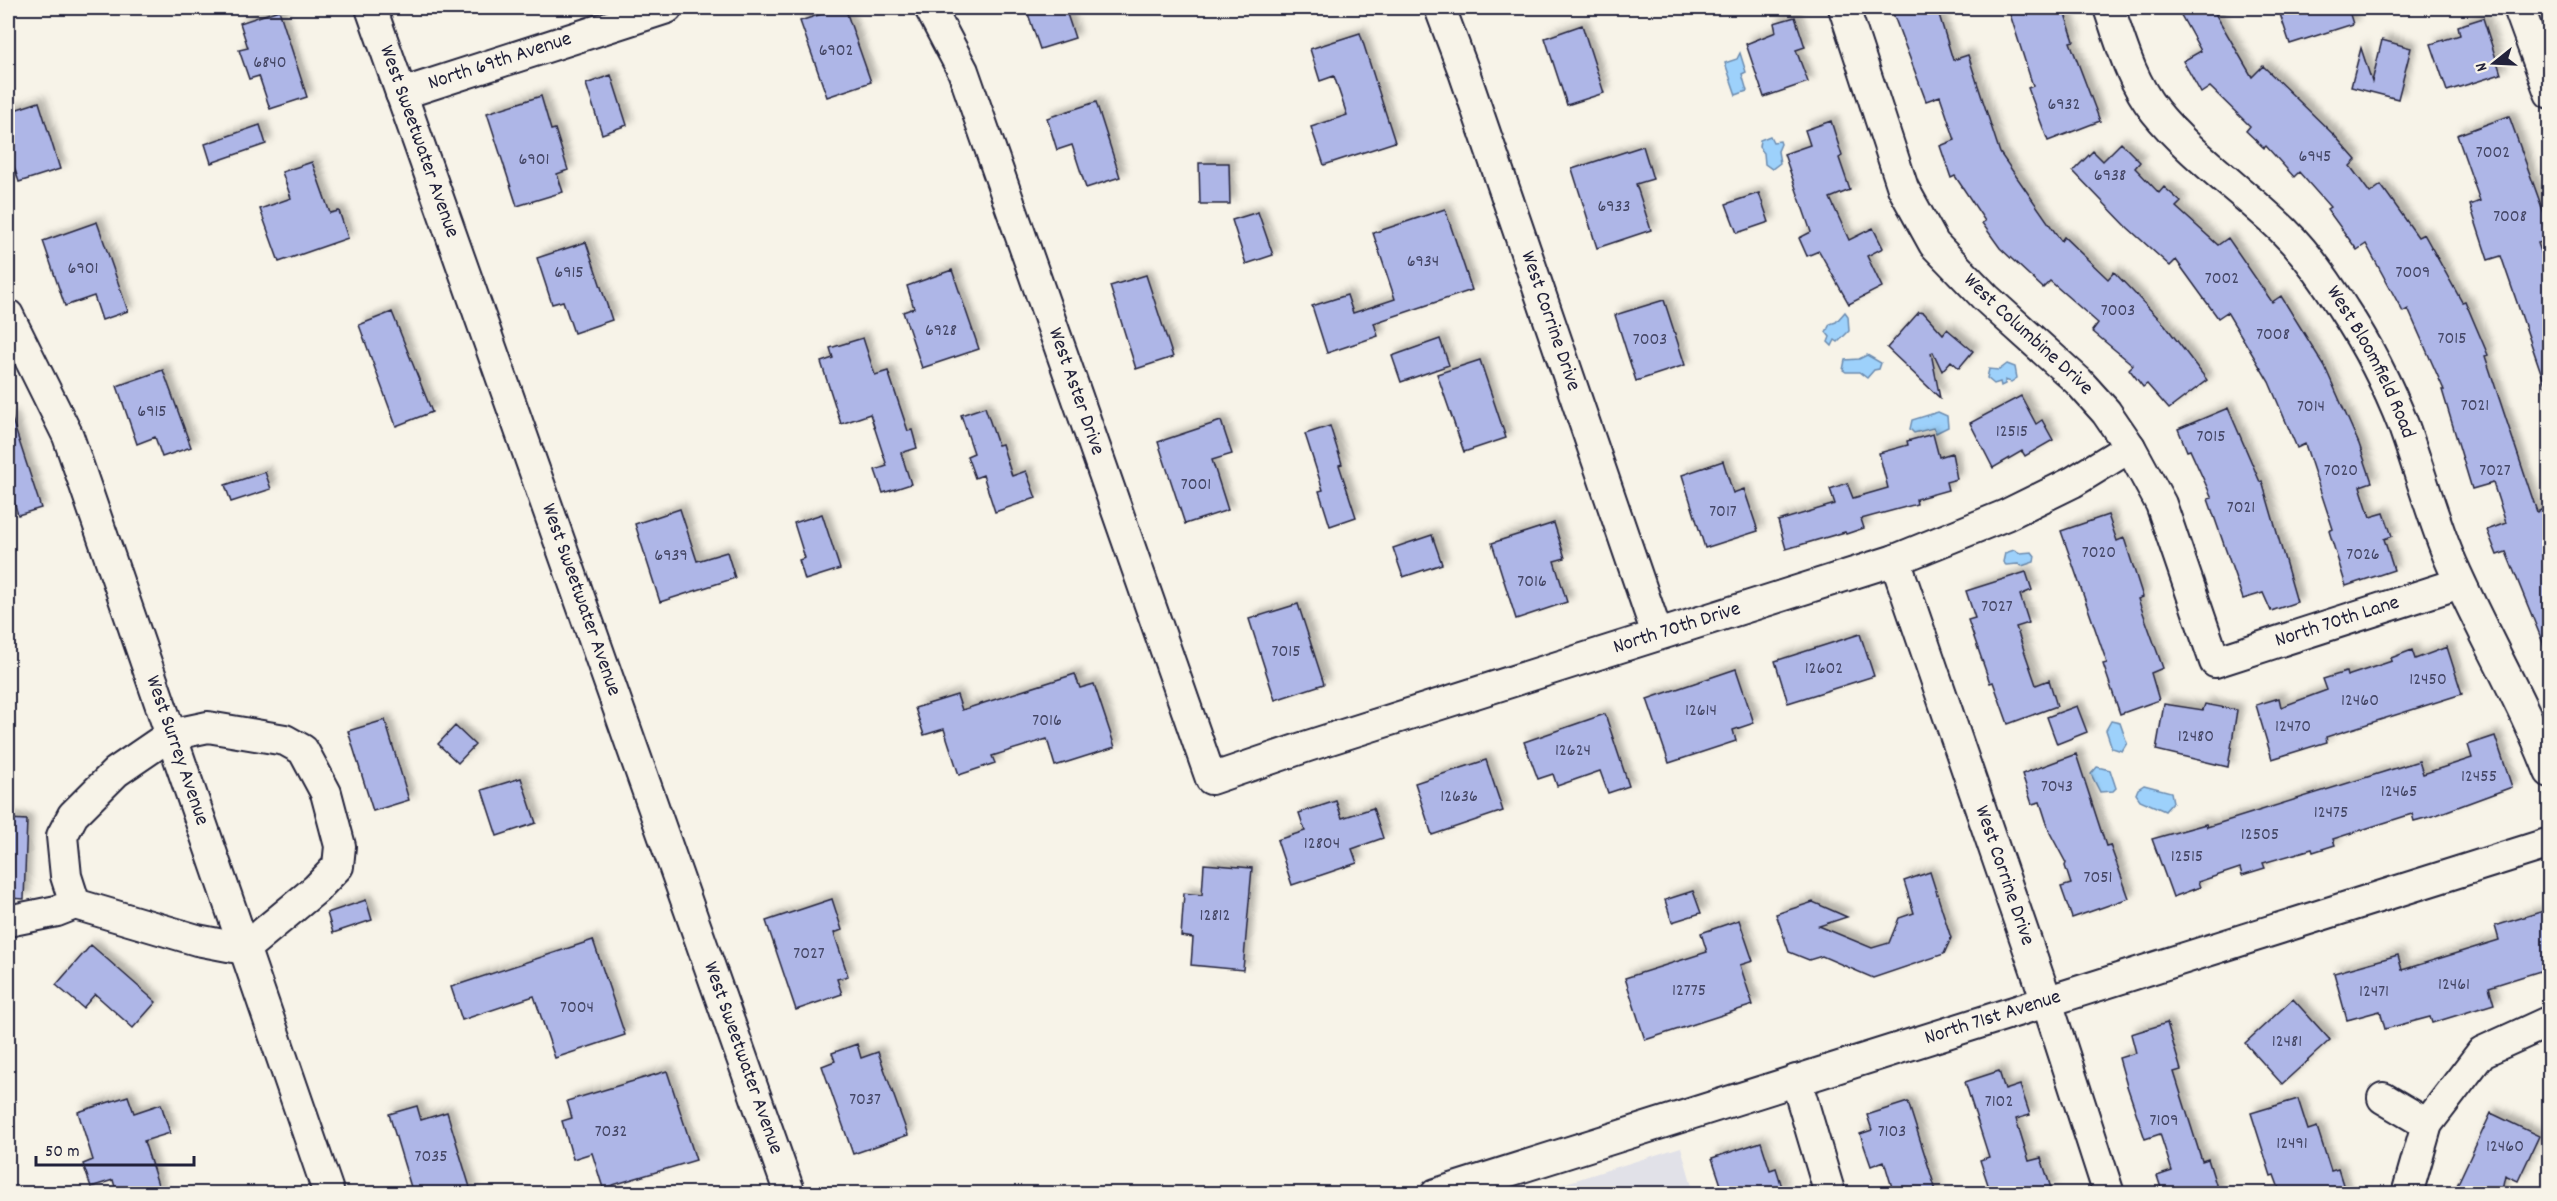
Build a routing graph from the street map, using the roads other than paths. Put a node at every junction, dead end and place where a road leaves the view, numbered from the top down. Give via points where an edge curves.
1 (371, 8) edge
2 (666, 8) edge
3 (930, 8) edge
4 (1440, 8) edge
5 (1844, 8) edge
6 (2109, 8) edge
7 (2519, 8) edge
8 (2550, 93) edge
9 (401, 94) junction
10 (8, 315) edge
11 (2130, 447) junction
12 (1895, 560) junction
13 (2460, 583) junction
14 (1657, 634) junction
15 (2215, 662) joint
16 (170, 735) junction
17 (2550, 772) edge
18 (1211, 779) joint
19 (2550, 843) edge
20 (75, 904) junction
21 (8, 921) edge
22 (244, 949) junction
23 (2047, 1002) junction
24 (2550, 1021) edge
25 (1796, 1080) junction
26 (2383, 1098) dead end
27 (2427, 1124) junction
28 (329, 1194) edge
29 (790, 1194) edge
30 (1436, 1194) edge
31 (1830, 1194) edge
32 (2109, 1194) edge
33 (2407, 1194) edge

1 - 9 street, West Sweetwater Avenue
2 - 9 street, North 69th Avenue
3 - 18 street, West Aster Drive via 963,71
4 - 14 street, West Corrine Drive
5 - 11 street, West Columbine Drive via 1903,188 1934,244 1986,298 2078,381
6 - 13 street, West Bloomfield Road via 2126,57 2155,111 2284,232 2344,309 2373,358 2404,426 2437,528
7 - 8 street
9 - 29 street, West Sweetwater Avenue
10 - 16 street, West Surrey Avenue via 68,435
11 - 12 street, North 70th Drive via 2073,482 2006,515
11 - 15 street, West Columbine Drive via 2162,504
12 - 14 street, North 70th Drive
12 - 23 street, West Corrine Drive
13 - 15 street, North 70th Lane
13 - 17 street, West Bloomfield Road
14 - 18 street, North 70th Drive
16 - 20 street via 116,772 73,814 62,836 66,876
16 - 22 street, West Surrey Avenue
16 - 22 street via 208,727 285,740 303,750 326,793 340,846 338,866
19 - 23 street, North 71st Avenue
20 - 21 street
20 - 22 street via 197,940
22 - 28 street, West Surrey Avenue
23 - 25 street, North 71st Avenue
23 - 32 street, West Corrine Drive
24 - 27 street via 2482,1052
25 - 30 street, North 71st Avenue
25 - 31 street
26 - 27 street
27 - 33 street

